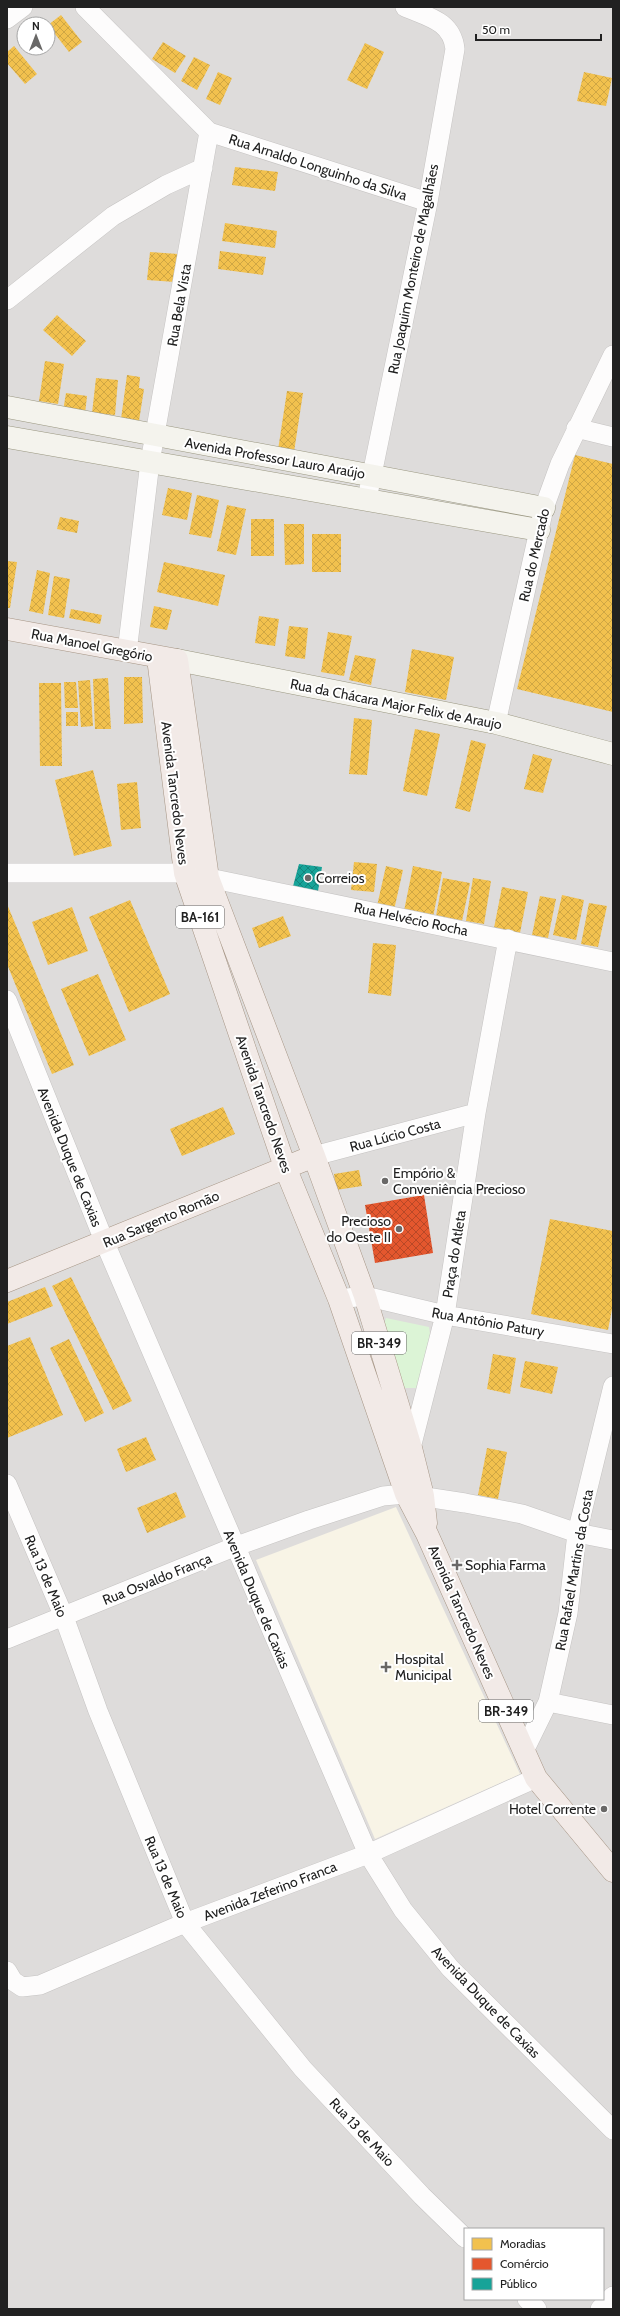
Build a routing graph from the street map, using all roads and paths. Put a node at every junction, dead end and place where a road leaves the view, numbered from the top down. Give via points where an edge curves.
1 (23, 7) edge
2 (85, 7) edge
3 (405, 7) edge
4 (7, 19) edge
5 (209, 132) junction
6 (203, 168) junction
7 (428, 202) junction
8 (7, 300) edge
9 (613, 355) edge
10 (7, 407) edge
11 (576, 428) junction
12 (7, 436) edge
13 (155, 436) junction
14 (613, 437) edge
15 (150, 462) junction
16 (371, 475) junction
17 (367, 499) junction
18 (544, 508) junction
19 (539, 530) junction
20 (7, 629) edge
21 (127, 652) junction
22 (167, 659) junction
23 (496, 723) junction
24 (613, 754) edge
25 (7, 873) edge
26 (186, 873) junction
27 (208, 878) junction
28 (508, 939) junction
29 (613, 962) edge
30 (7, 1000) edge
31 (476, 1114) junction
32 (314, 1156) junction
33 (285, 1167) junction
34 (105, 1243) junction
35 (7, 1281) edge
36 (364, 1296) junction
37 (339, 1299) junction
38 (445, 1315) junction
39 (613, 1344) edge
40 (613, 1386) edge
41 (412, 1448) junction
42 (7, 1484) edge
43 (415, 1495) junction
44 (577, 1533) junction
45 (613, 1540) edge
46 (234, 1547) junction
47 (64, 1617) junction
48 (7, 1639) edge
49 (548, 1702) junction
50 (613, 1715) edge
51 (524, 1751) junction
52 (536, 1778) junction
53 (368, 1854) junction
54 (613, 1871) edge
55 (185, 1923) junction
56 (7, 1971) edge
57 (613, 2130) edge
58 (464, 2237) edge
59 (613, 2296) edge
60 (528, 2300) edge
61 (537, 2309) edge
62 (600, 2309) edge

1 - 4 street
2 - 5 street
3 - 7 street, Rua Joaquim Monteiro de Magalhães via 442,24 451,32 454,39 455,49
5 - 6 street, Rua Bela Vista
5 - 7 street, Rua Arnaldo Longuinho da Silva
6 - 8 street via 166,185 113,216
6 - 13 street, Rua Bela Vista
7 - 16 street, Rua Joaquim Monteiro de Magalhães
9 - 11 street, Rua do Mercado
10 - 13 street, Avenida Professor Lauro Araújo
11 - 14 street
11 - 18 street, Rua do Mercado
12 - 15 street, Avenida Professor Lauro Araújo
13 - 15 street, Rua Bela Vista
13 - 16 street, Avenida Professor Lauro Araújo
15 - 17 street, Avenida Professor Lauro Araújo
15 - 21 street, Rua Bela Vista
16 - 17 street, Rua Joaquim Monteiro de Magalhães
16 - 18 street, Avenida Professor Lauro Araújo
17 - 19 street, Avenida Professor Lauro Araújo
18 - 19 street, Rua do Mercado
19 - 23 street, Rua do Mercado
20 - 21 main road, Rua Manoel Gregório
21 - 22 main road, Rua Manoel Gregório
22 - 23 street, Rua da Chácara Major Felix de Araujo
22 - 26 main road, Avenida Tancredo Neves / BA-161
22 - 27 main road, Avenida Tancredo Neves / BA-161
23 - 24 street, Rua da Chácara Major Felix de Araujo
25 - 26 street, Rua Helvécio Rocha
26 - 27 street, Rua Helvécio Rocha
26 - 33 main road, Avenida Tancredo Neves / BA-161
27 - 28 street, Rua Helvécio Rocha
27 - 32 main road, Avenida Tancredo Neves / BA-161
28 - 29 street, Rua Helvécio Rocha
28 - 31 street, Praça do Atleta
30 - 34 street, Avenida Duque de Caxias
31 - 32 street, Rua Lúcio Costa
31 - 38 street, Praça do Atleta
32 - 33 main road, Rua Sargento Romão
32 - 36 main road, Avenida Tancredo Neves / BR-349
33 - 34 main road, Rua Sargento Romão
33 - 37 main road, Avenida Tancredo Neves / BR-349
34 - 35 main road, Rua Sargento Romão
34 - 46 street, Avenida Duque de Caxias
36 - 37 street
36 - 38 street, Rua Antônio Patury
36 - 41 main road, Avenida Tancredo Neves / BR-349
37 - 43 main road, Avenida Tancredo Neves / BR-349
38 - 39 street, Rua Antônio Patury
38 - 41 street, Praça do Atleta
40 - 44 street, Rua Rafael Martins da Costa
41 - 43 main road, Avenida Tancredo Neves / BR-349
42 - 47 street, Rua 13 de Maio
43 - 44 street, Rua Osvaldo França via 522,1514
43 - 46 street, Rua Osvaldo França via 383,1496
43 - 51 main road, Avenida Tancredo Neves / BR-349 via 427,1534
44 - 45 street, Rua Osvaldo França
44 - 49 street, Rua Rafael Martins da Costa via 568,1613
46 - 47 street, Rua Osvaldo França
46 - 53 street, Avenida Duque de Caxias
47 - 48 street, Rua Osvaldo França
47 - 55 street, Rua 13 de Maio via 98,1711
49 - 50 street
49 - 51 street, Rua Rafael Martins da Costa
51 - 52 main road, Avenida Tancredo Neves / BR-349
52 - 53 street, Avenida Zeferino Franca
52 - 54 main road, Avenida Tancredo Neves / BR-349
53 - 55 street, Avenida Zeferino Franca
53 - 57 street, Avenida Duque de Caxias via 402,1910 450,1968
55 - 56 street, Avenida Zeferino Franca via 40,1985 22,1987
55 - 58 street, Rua 13 de Maio via 303,2069
59 - 62 street
60 - 61 street

